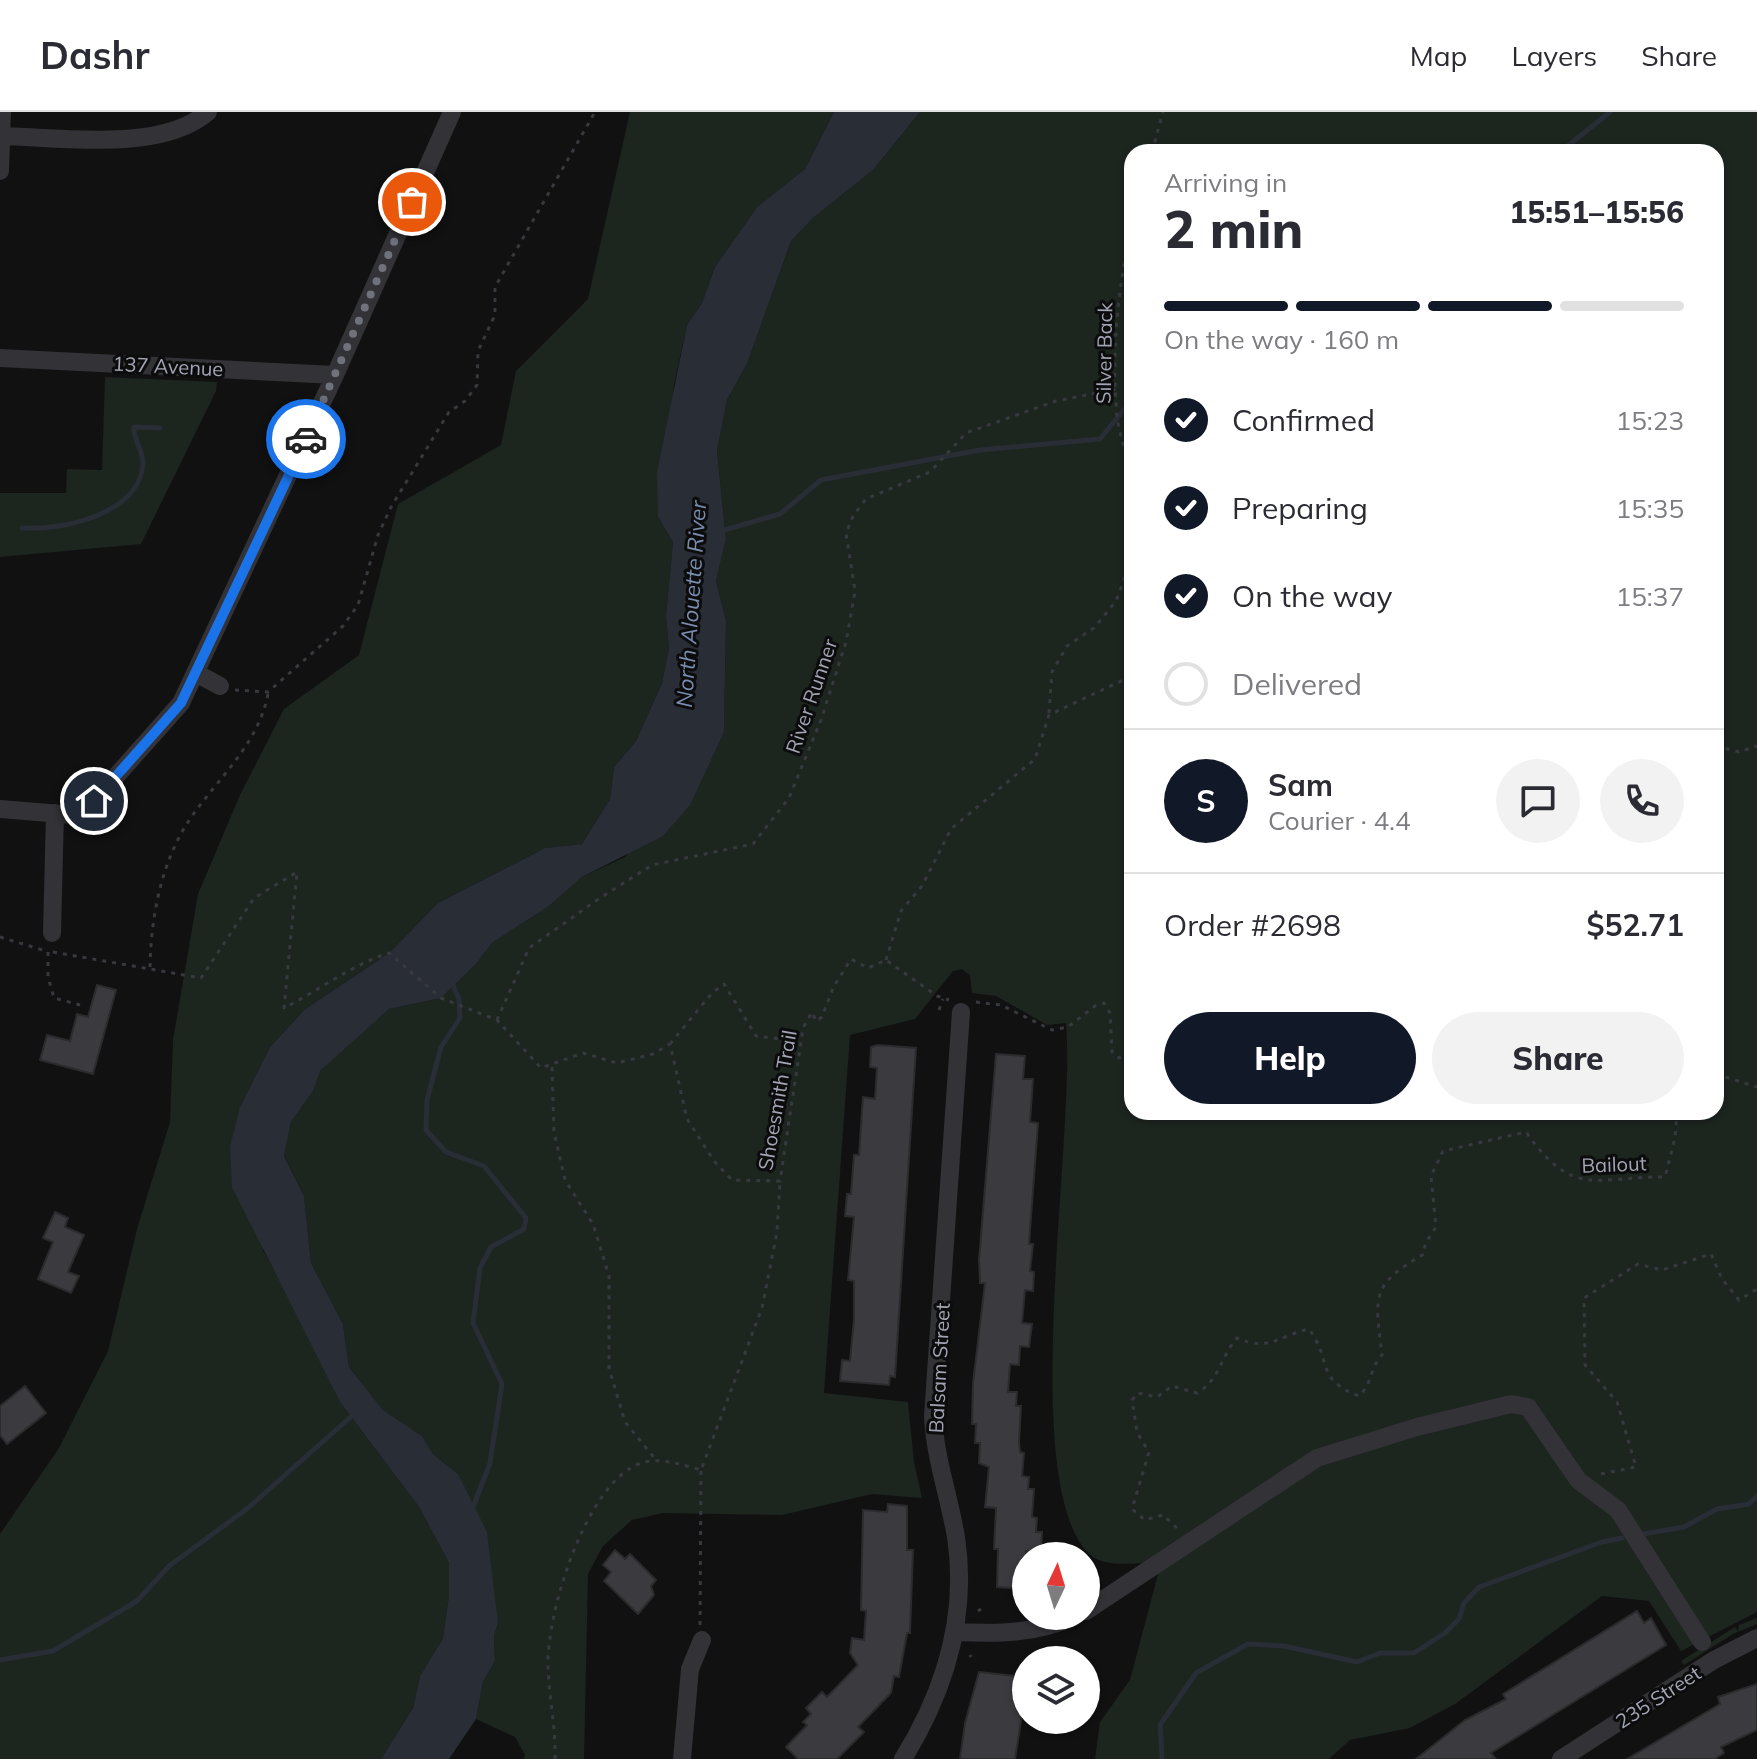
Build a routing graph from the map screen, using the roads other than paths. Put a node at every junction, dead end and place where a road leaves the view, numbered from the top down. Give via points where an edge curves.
1 (2, 112) edge
2 (208, 112) edge
3 (452, 112) edge
4 (1, 136) edge
5 (0, 171) edge
6 (0, 358) edge
7 (335, 375) junction
8 (196, 673) junction
9 (220, 686) road end
10 (0, 809) edge
11 (55, 813) junction
12 (50, 942) road end
13 (962, 1005) road end
14 (1100, 1602) edge
15 (1029, 1630) edge
16 (955, 1632) junction
17 (1757, 1638) edge
18 (702, 1640) road end
19 (1702, 1642) dead end
20 (682, 1759) edge
21 (903, 1759) edge
22 (1561, 1759) edge

1 - 4 street
2 - 4 street via 197,122 146,139
3 - 7 street
4 - 5 street
6 - 7 street, 137 Avenue
7 - 8 street
8 - 9 street
8 - 11 street via 181,703 94,801 73,815
10 - 11 street
11 - 12 street
13 - 16 street, Balsam Street via 933,1416 960,1576
14 - 19 street via 1317,1458 1511,1404 1528,1407 1578,1480 1618,1510
15 - 16 street
16 - 21 street, Balsam Street via 936,1700
17 - 22 street, 235 Street
18 - 20 street via 690,1669

